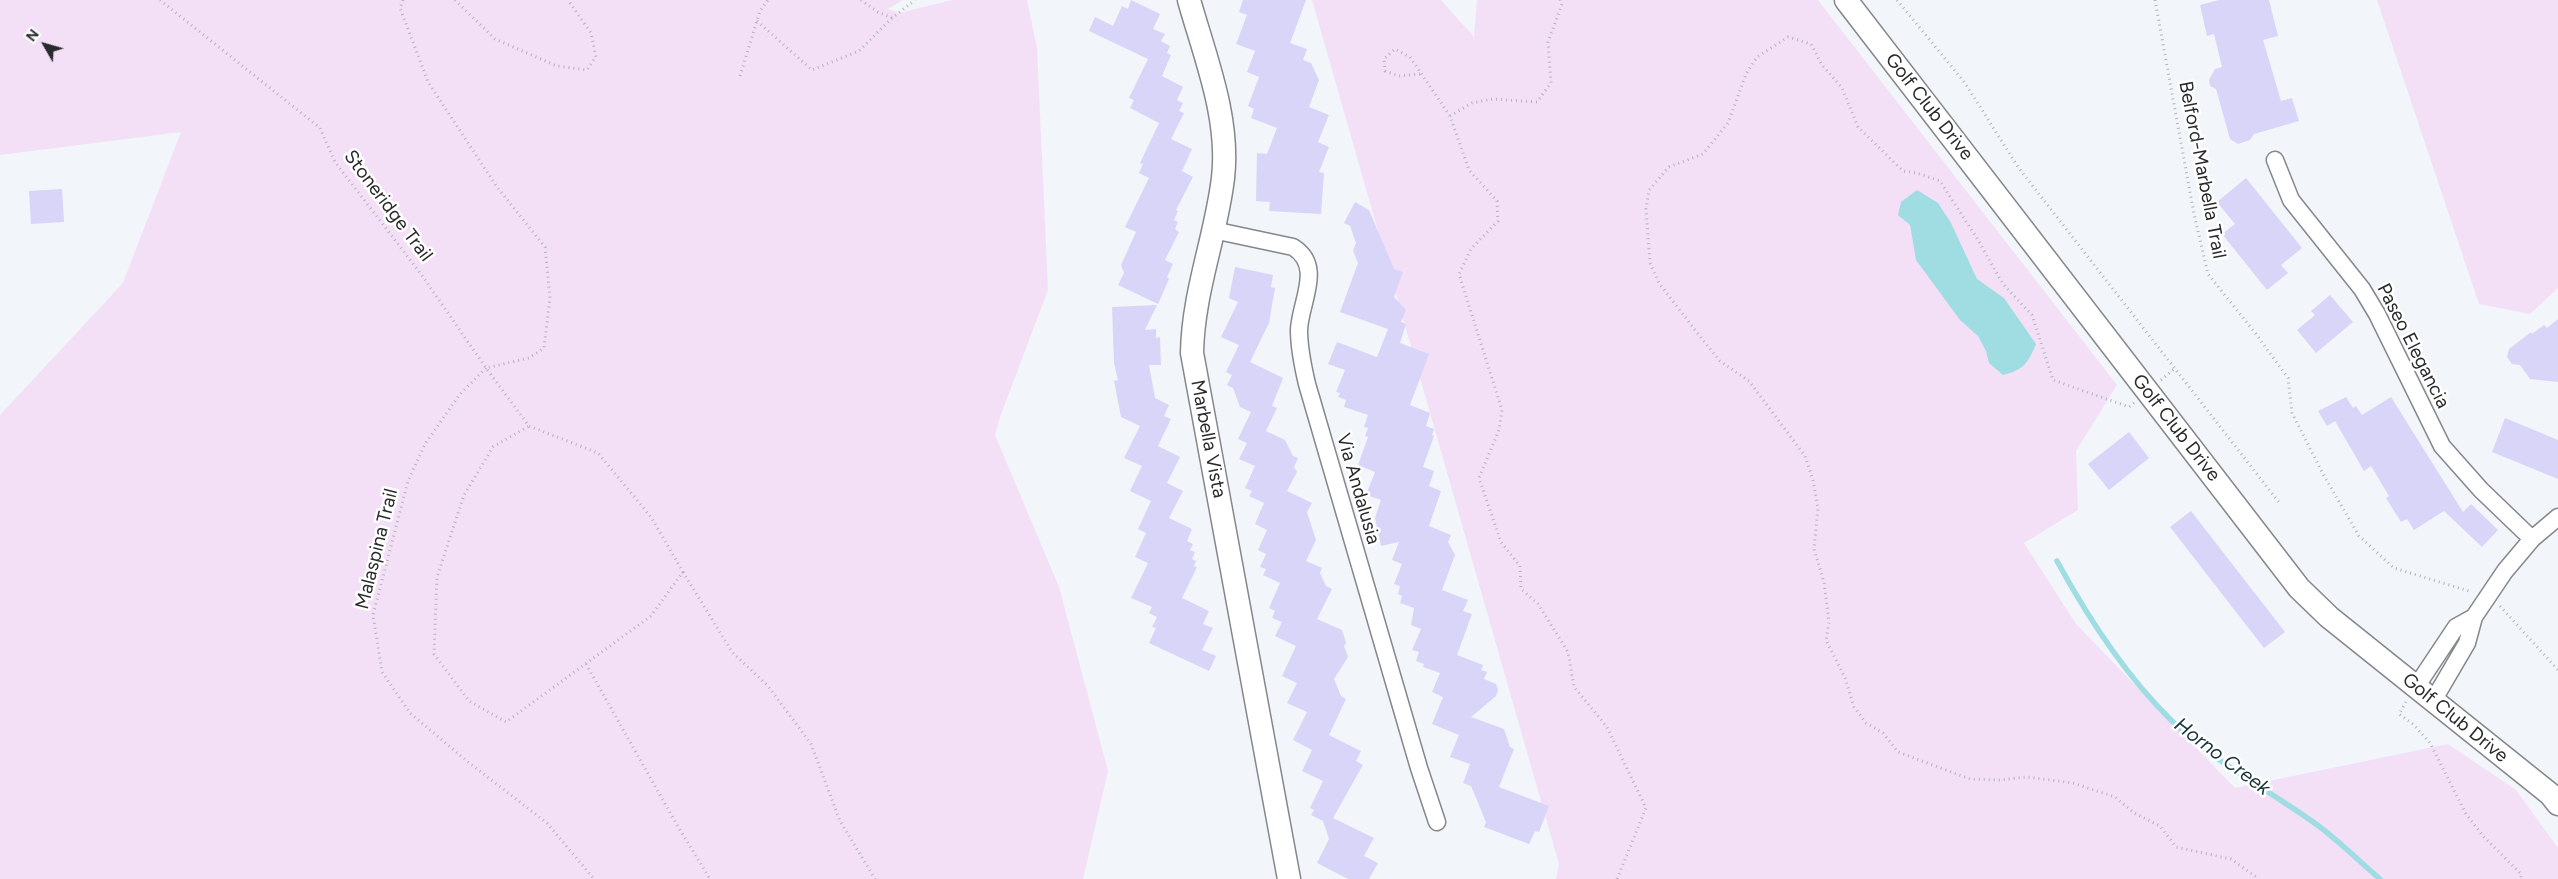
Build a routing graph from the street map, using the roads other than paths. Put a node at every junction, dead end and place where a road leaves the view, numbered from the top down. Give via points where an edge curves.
1 (1189, 0) edge
2 (1846, 0) edge
3 (2275, 160) dead end
4 (1213, 230) junction
5 (2558, 517) edge
6 (2532, 539) junction
7 (2424, 694) junction
8 (2558, 804) edge
9 (1437, 822) dead end
10 (1289, 879) edge

1 - 4 street, Marbella Vista via 1222,120 1223,178
2 - 7 street, Golf Club Drive via 2299,588 2329,617
3 - 6 street, Paseo Elegancia via 2291,200 2362,289 2377,314 2442,446
4 - 9 street, Via Andalusia via 1293,247 1307,261 1308,286 1299,328 1307,384
4 - 10 street, Marbella Vista via 1195,303 1192,353
5 - 6 street
6 - 7 street via 2505,571 2474,617 2456,627
7 - 8 street, Golf Club Drive via 2550,794

